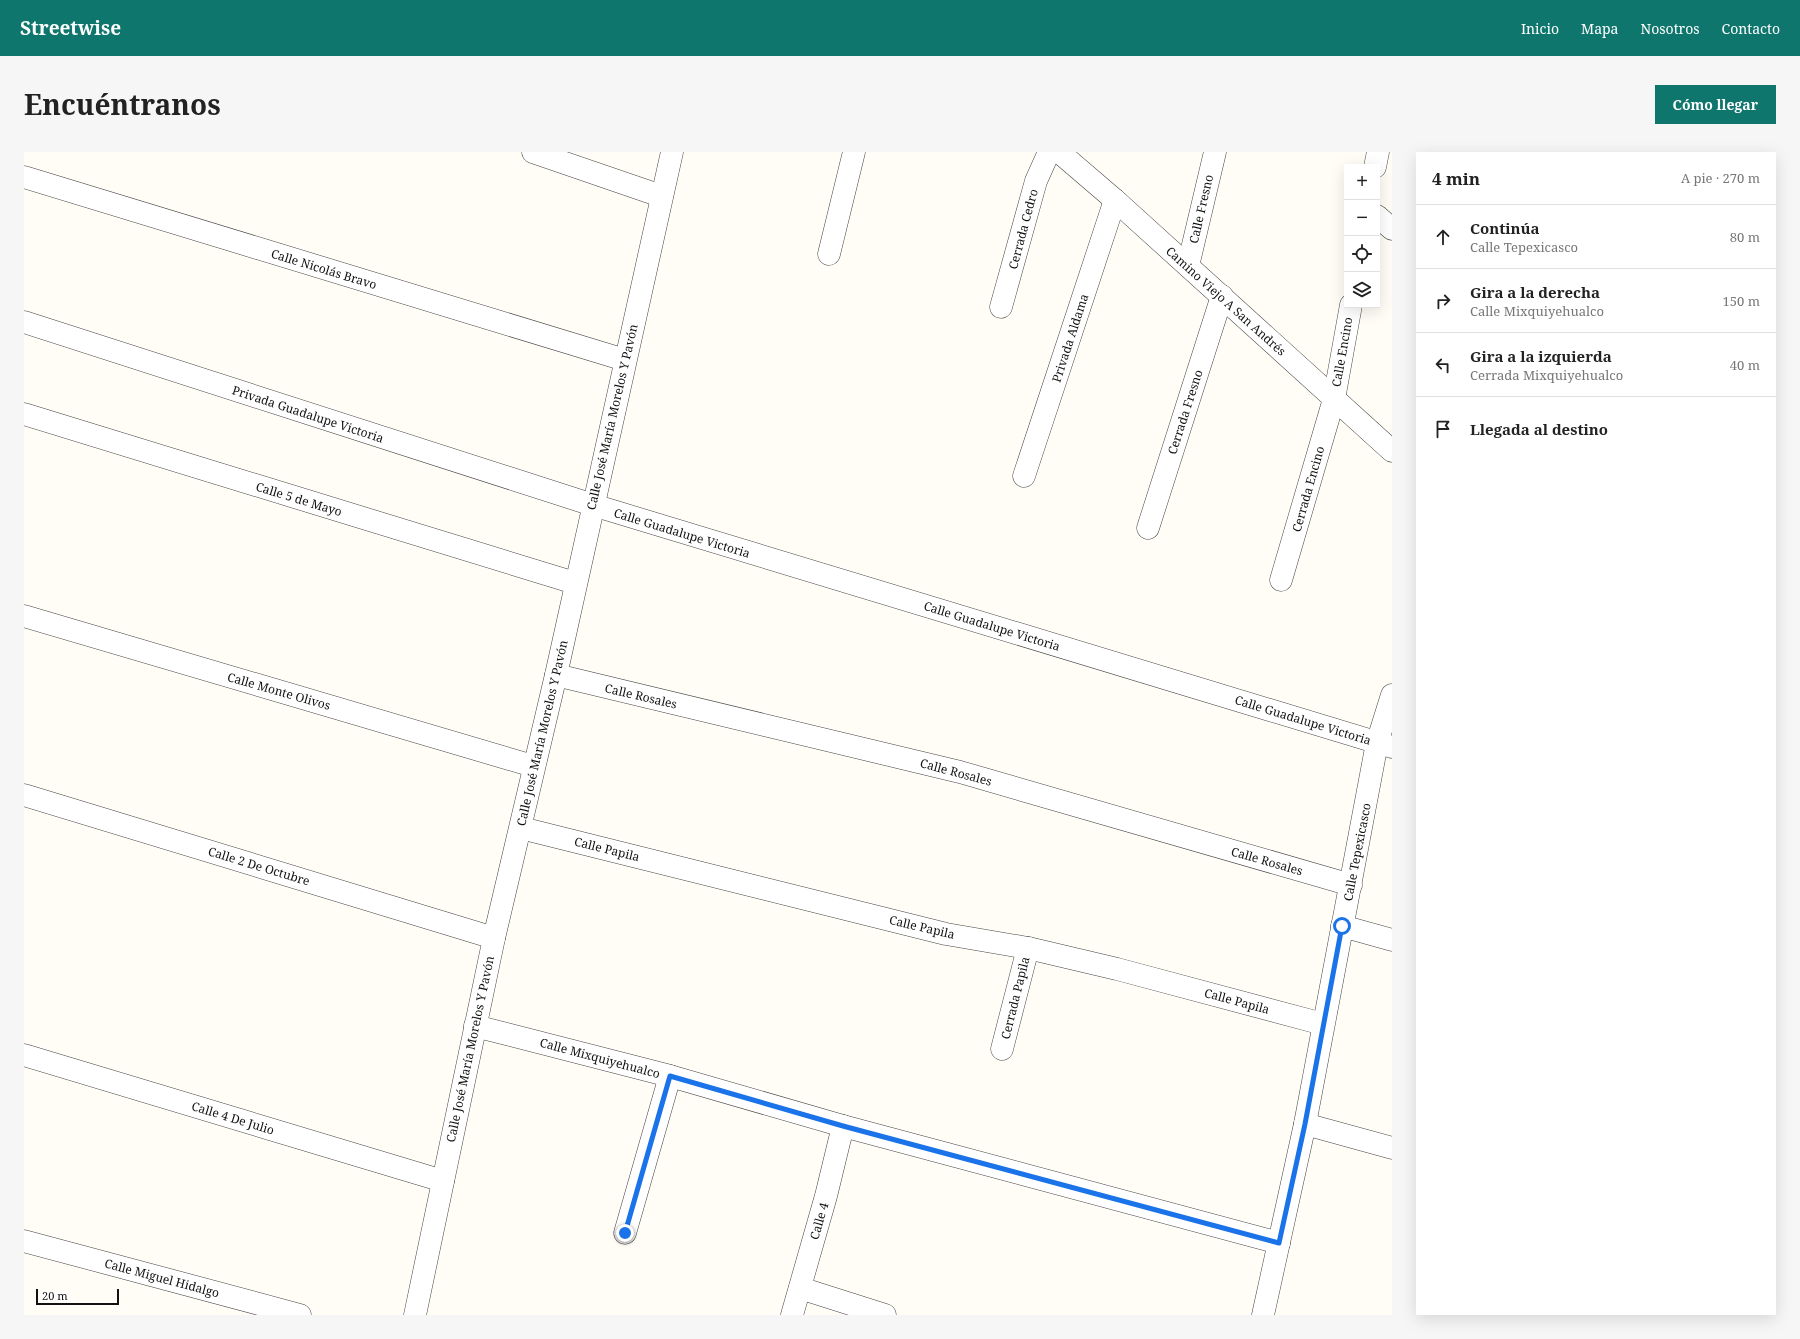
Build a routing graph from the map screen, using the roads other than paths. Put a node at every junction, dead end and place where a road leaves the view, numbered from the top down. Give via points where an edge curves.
1 (533, 152) edge
2 (672, 152) edge
3 (854, 152) edge
4 (1049, 152) edge
5 (1059, 152) edge
6 (1215, 152) edge
7 (1378, 152) edge
8 (1376, 164) edge
9 (24, 177) edge
10 (662, 196) junction
11 (1115, 200) junction
12 (1380, 219) edge
13 (1392, 229) edge
14 (829, 254) dead end
15 (1188, 266) junction
16 (1222, 296) junction
17 (1001, 307) dead end
18 (1350, 308) edge
19 (24, 322) edge
20 (625, 360) junction
21 (1334, 399) junction
22 (24, 414) edge
23 (1392, 451) edge
24 (1024, 476) dead end
25 (593, 506) junction
26 (1148, 528) dead end
27 (1281, 580) dead end
28 (575, 584) junction
29 (24, 616) edge
30 (556, 675) junction
31 (1392, 695) edge
32 (1385, 745) edge
33 (533, 766) junction
34 (24, 795) edge
35 (521, 828) junction
36 (1351, 885) junction
37 (1342, 926) junction
38 (494, 938) junction
39 (1392, 940) edge
40 (1028, 948) junction
41 (1323, 1024) junction
42 (475, 1026) junction
43 (1002, 1049) dead end
44 (24, 1056) edge
45 (670, 1076) junction
46 (1305, 1124) junction
47 (843, 1126) junction
48 (1392, 1148) edge
49 (443, 1181) junction
50 (625, 1233) dead end
51 (24, 1241) edge
52 (1279, 1243) junction
53 (800, 1288) junction
54 (300, 1315) edge
55 (415, 1315) edge
56 (792, 1315) edge
57 (885, 1315) edge
58 (1263, 1315) edge

1 - 10 street
2 - 10 street, Calle José María Morelos Y Pavón
3 - 14 street
4 - 17 street, Cerrada Cedro via 1036,181
5 - 11 street, Camino Viejo A San Andrés
6 - 15 street, Calle Fresno
7 - 8 street
9 - 20 street, Calle Nicolás Bravo
10 - 20 street, Calle José María Morelos Y Pavón
11 - 15 street, Camino Viejo A San Andrés
11 - 24 street, Privada Aldama
12 - 13 street
15 - 16 street, Camino Viejo A San Andrés
16 - 21 street, Camino Viejo A San Andrés
16 - 26 street, Cerrada Fresno
18 - 21 street, Calle Encino
19 - 25 street, Privada Guadalupe Victoria
20 - 25 street, Calle José María Morelos Y Pavón
21 - 23 street, Camino Viejo A San Andrés
21 - 27 street, Cerrada Encino
22 - 28 street, Calle 5 de Mayo
25 - 28 street, Calle José María Morelos Y Pavón
25 - 32 street, Calle Guadalupe Victoria
28 - 30 street, Calle José María Morelos Y Pavón
29 - 33 street, Calle Monte Olivos
30 - 33 street, Calle José María Morelos Y Pavón
30 - 36 street, Calle Rosales via 960,772
31 - 32 street, Calle Tepexicasco
32 - 36 street, Calle Tepexicasco
33 - 35 street, Calle José María Morelos Y Pavón
34 - 38 street, Calle 2 De Octubre
35 - 38 street, Calle José María Morelos Y Pavón
35 - 40 street, Calle Papila via 946,934
36 - 37 street, Calle Tepexicasco
37 - 39 street
37 - 41 street, Calle Tepexicasco
38 - 42 street, Calle José María Morelos Y Pavón
40 - 41 street, Calle Papila
40 - 43 street, Cerrada Papila
41 - 46 street, Calle Tepexicasco
42 - 45 street, Calle Mixquiyehualco
42 - 49 street, Calle José María Morelos Y Pavón
44 - 49 street, Calle 4 De Julio
45 - 47 street, Calle Mixquiyehualco
45 - 50 street
46 - 48 street
46 - 52 street, Calle Tepexicasco
47 - 52 street, Calle Mixquiyehualco
47 - 53 street, Calle 4
49 - 55 street, Calle José María Morelos Y Pavón
51 - 54 street, Calle Miguel Hidalgo
52 - 58 street, Calle Tepexicasco
53 - 56 street, Calle 4
53 - 57 street

